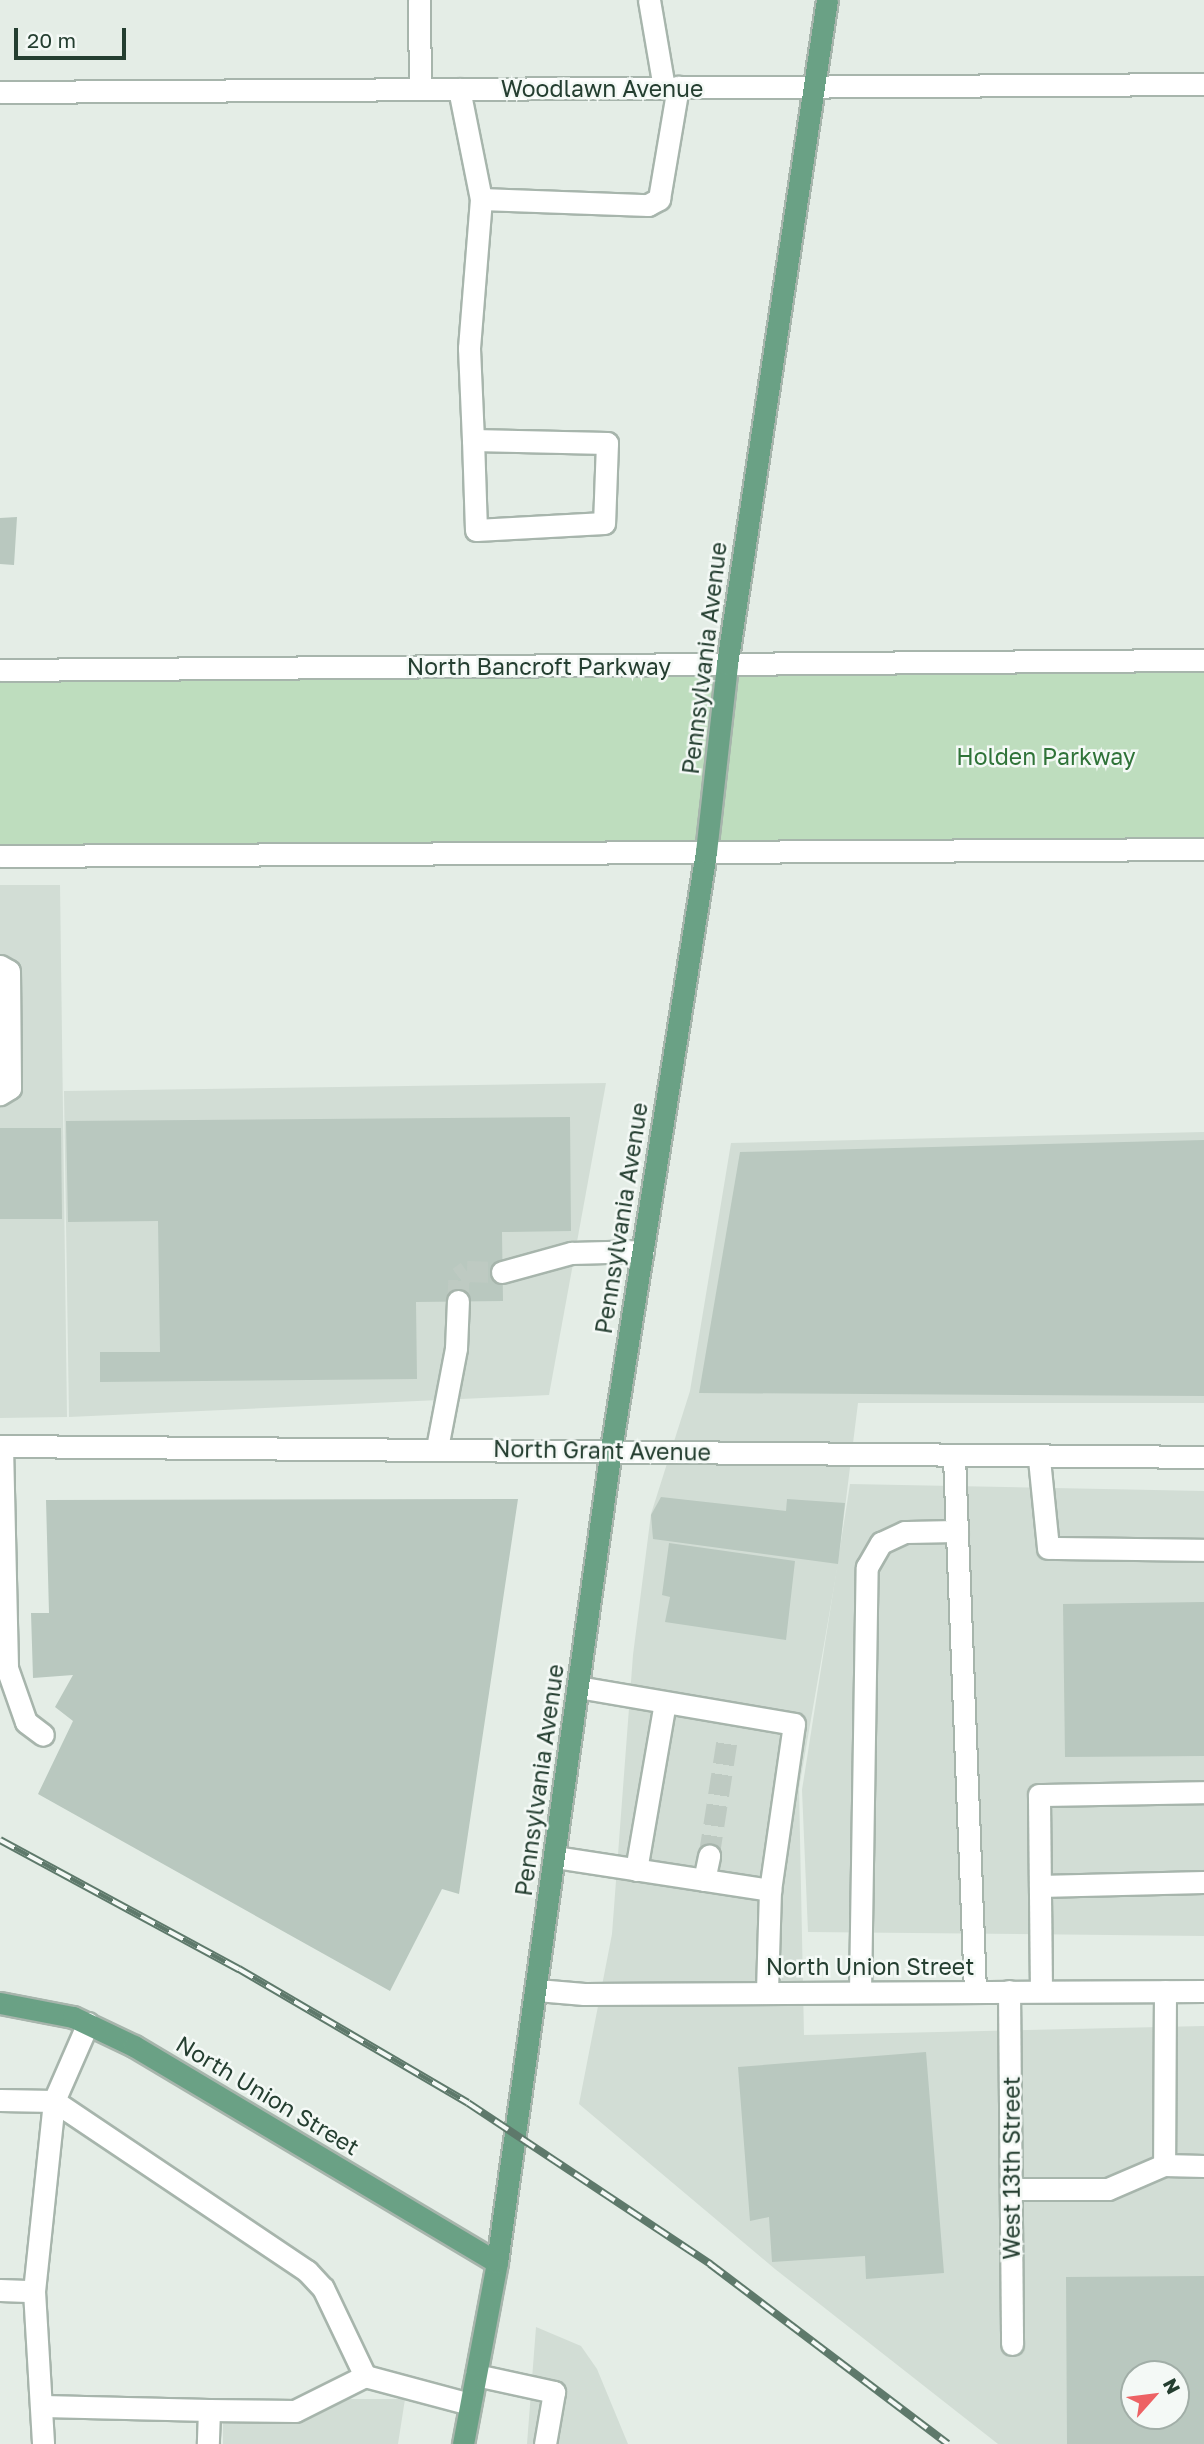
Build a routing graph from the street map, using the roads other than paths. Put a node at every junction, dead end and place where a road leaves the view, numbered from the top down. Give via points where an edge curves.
1 (419, 0) edge
2 (649, 0) edge
3 (827, 0) edge
4 (1204, 84) edge
5 (671, 87) junction
6 (813, 87) junction
7 (420, 89) junction
8 (459, 89) junction
9 (0, 92) edge
10 (481, 199) junction
11 (473, 440) junction
12 (1204, 660) edge
13 (727, 664) junction
14 (0, 670) edge
15 (1204, 849) edge
16 (706, 852) junction
17 (0, 856) edge
18 (0, 966) edge
19 (0, 1094) edge
20 (643, 1251) junction
21 (502, 1272) tunnel mouth
22 (458, 1301) tunnel mouth
23 (1, 1446) edge
24 (438, 1448) junction
25 (611, 1449) junction
26 (954, 1457) junction
27 (1204, 1457) edge
28 (1039, 1459) junction
29 (957, 1531) junction
30 (1204, 1550) edge
31 (578, 1687) junction
32 (665, 1702) junction
33 (43, 1735) dead end
34 (1204, 1793) edge
35 (709, 1856) tunnel mouth
36 (555, 1857) junction
37 (636, 1870) junction
38 (704, 1880) junction
39 (1204, 1882) edge
40 (1040, 1886) junction
41 (769, 1890) junction
42 (537, 1990) junction
43 (1165, 1991) junction
44 (1204, 1991) edge
45 (860, 1992) junction
46 (975, 1992) junction
47 (1009, 1992) junction
48 (1041, 1992) junction
49 (767, 1993) junction
50 (0, 2003) edge
51 (88, 2023) junction
52 (0, 2100) edge
53 (54, 2101) junction
54 (1164, 2165) junction
55 (1204, 2166) edge
56 (1011, 2189) junction
57 (497, 2262) junction
58 (0, 2290) edge
59 (34, 2291) junction
60 (1012, 2344) dead end
61 (476, 2375) junction
62 (365, 2376) junction
63 (470, 2404) junction
64 (43, 2406) junction
65 (209, 2410) junction
66 (43, 2444) edge
67 (208, 2444) edge
68 (463, 2444) edge
69 (545, 2444) edge

1 - 7 street
2 - 5 street
3 - 6 main road, Pennsylvania Avenue
4 - 6 street, Woodlawn Avenue
5 - 6 street, Woodlawn Avenue
5 - 8 street, Woodlawn Avenue
5 - 10 street via 659,199 648,205
6 - 13 main road, Pennsylvania Avenue
7 - 8 street, Woodlawn Avenue
7 - 9 street, Woodlawn Avenue
8 - 10 street
10 - 11 street via 469,348
11 - 11 street via 476,530 604,523 607,443
12 - 13 street, North Bancroft Parkway
13 - 14 street, North Bancroft Parkway
13 - 16 main road, Pennsylvania Avenue
15 - 16 street
16 - 17 street
16 - 20 main road, Pennsylvania Avenue
18 - 19 street via 9,971 10,1088
20 - 21 street via 571,1253
20 - 25 main road, Pennsylvania Avenue
22 - 24 street via 456,1348
23 - 24 street, North Grant Avenue
23 - 33 street via 7,1668 26,1722
24 - 25 street, North Grant Avenue
25 - 26 street, North Grant Avenue
25 - 31 main road, Pennsylvania Avenue
26 - 28 street, North Grant Avenue
26 - 29 street
27 - 28 street, North Grant Avenue
28 - 30 street via 1048,1548
29 - 45 street via 905,1532 881,1543 867,1567
29 - 46 street
31 - 32 street
31 - 36 main road, Pennsylvania Avenue
32 - 37 street
32 - 41 street via 730,1723 794,1724
34 - 40 street via 1039,1795
35 - 38 street
36 - 37 street
36 - 42 main road, Pennsylvania Avenue
37 - 38 street
38 - 41 street
39 - 40 street
40 - 48 street
41 - 49 street
42 - 49 street, North Union Street
42 - 57 main road, Pennsylvania Avenue
43 - 44 street, North Union Street
43 - 48 street, North Union Street
43 - 54 street
45 - 46 street, North Union Street
45 - 49 street, North Union Street
46 - 47 street, North Union Street
47 - 48 street, North Union Street
47 - 56 street, West 13th Street
50 - 51 main road, North Union Street via 45,2009
51 - 53 street
51 - 57 main road, North Union Street
52 - 53 street
53 - 59 street
53 - 62 street via 307,2271 323,2288
54 - 55 street
54 - 56 street via 1108,2189
56 - 60 street, West 13th Street
57 - 61 main road, Pennsylvania Avenue
58 - 59 street
59 - 64 street
61 - 63 main road, Pennsylvania Avenue
61 - 69 street via 554,2392
62 - 63 street
62 - 65 street via 295,2411
63 - 68 main road, Pennsylvania Avenue
64 - 65 street
64 - 66 street
65 - 67 street

